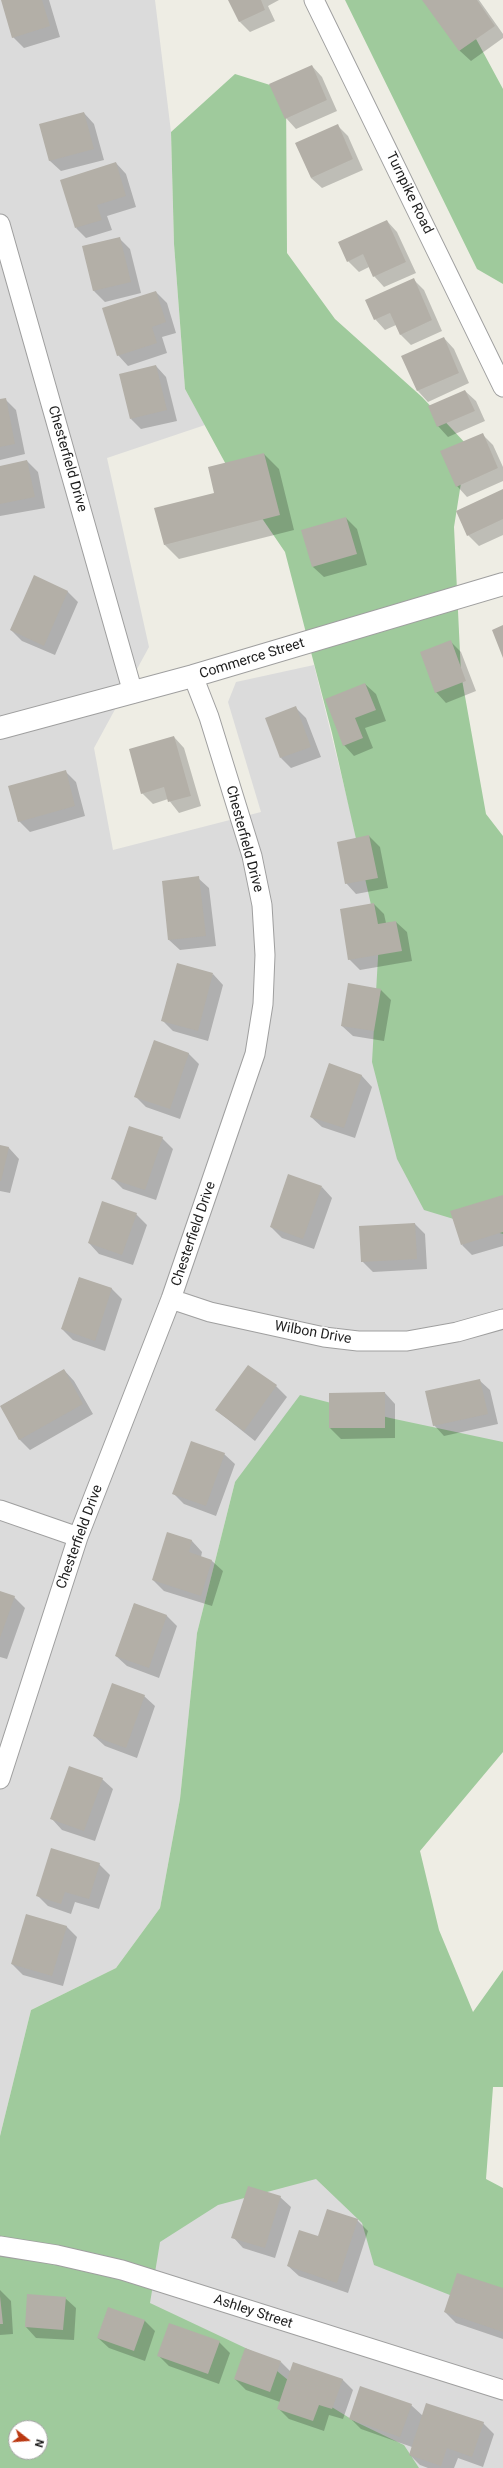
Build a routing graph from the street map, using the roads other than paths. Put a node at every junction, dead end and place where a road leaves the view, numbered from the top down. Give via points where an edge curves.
1 (314, 0) edge
2 (0, 224) edge
3 (503, 387) edge
4 (503, 584) edge
5 (193, 676) junction
6 (133, 693) junction
7 (0, 728) edge
8 (172, 1299) junction
9 (503, 1319) edge
10 (0, 1510) edge
11 (78, 1537) junction
12 (0, 1779) edge
13 (0, 2246) edge
14 (503, 2390) edge

1 - 3 street, Turnpike Road
2 - 6 street, Chesterfield Drive
4 - 5 street, Commerce Street
5 - 6 street, Commerce Street
5 - 8 street, Chesterfield Drive via 209,716 252,856 262,905 265,955 263,1004 254,1054
6 - 7 street, Commerce Street
8 - 9 street, Wilbon Drive via 225,1315 324,1337 358,1341 407,1341 457,1332
8 - 11 street, Chesterfield Drive
10 - 11 street
11 - 12 street, Chesterfield Drive
13 - 14 street, Ashley Street via 57,2254 122,2270

